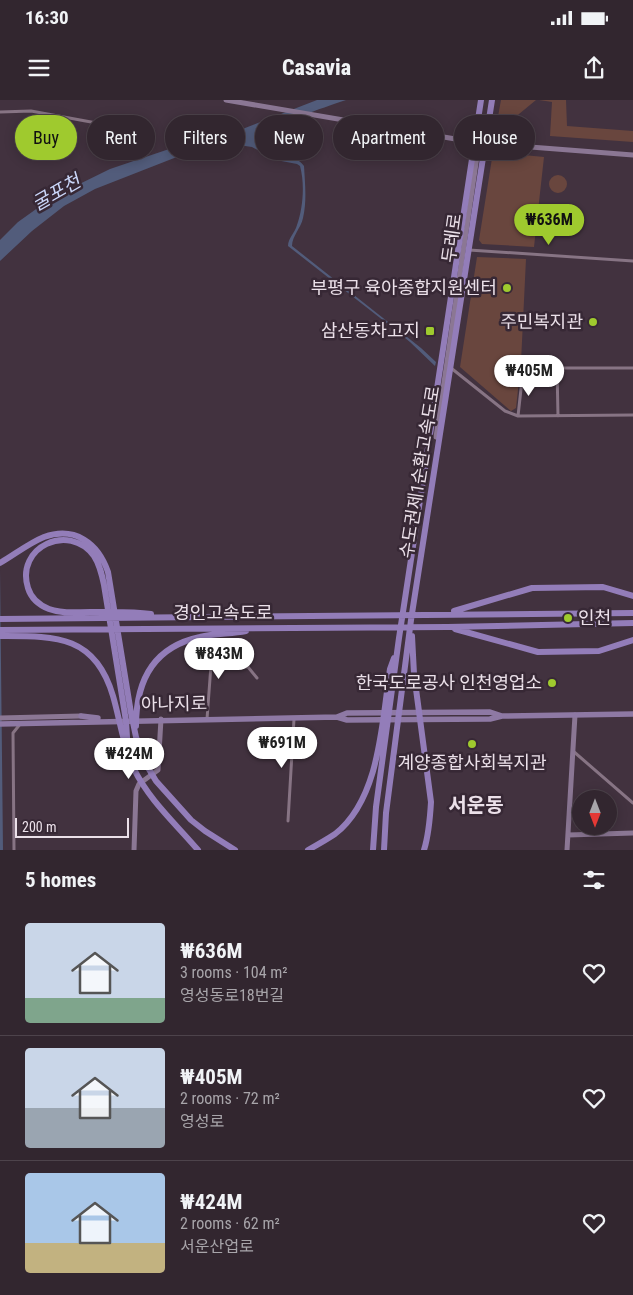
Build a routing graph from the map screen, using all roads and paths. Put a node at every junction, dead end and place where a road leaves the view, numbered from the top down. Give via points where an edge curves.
1 (225, 100) edge
2 (481, 100) edge
3 (492, 100) edge
4 (0, 112) edge
5 (87, 121) edge
6 (454, 139) edge
7 (535, 147) edge
8 (633, 155) edge
9 (477, 160) edge
10 (464, 249) junction
11 (633, 261) edge
12 (447, 364) junction
13 (557, 368) junction
14 (633, 368) edge
15 (633, 415) edge
16 (518, 416) junction
17 (558, 416) junction
18 (432, 467) dead end
19 (0, 563) edge
20 (633, 596) edge
21 (633, 612) edge
22 (447, 614) junction
23 (179, 617) junction
24 (0, 619) edge
25 (411, 620) junction
26 (633, 623) edge
27 (447, 627) junction
28 (263, 628) junction
29 (0, 630) edge
30 (9, 633) junction
31 (0, 636) edge
32 (400, 638) junction
33 (633, 640) edge
34 (257, 678) dead end
35 (633, 714) edge
36 (575, 715) junction
37 (81, 716) joint
38 (0, 718) edge
39 (294, 718) junction
40 (161, 719) junction
41 (207, 719) junction
42 (113, 721) junction
43 (21, 723) junction
44 (0, 724) edge
45 (136, 737) junction
46 (573, 751) junction
47 (128, 754) junction
48 (633, 803) edge
49 (288, 820) dead end
50 (633, 833) edge
51 (568, 835) junction
52 (222, 842) junction
53 (14, 850) edge
54 (134, 850) edge
55 (198, 850) edge
56 (235, 850) edge
57 (243, 850) edge
58 (308, 850) edge
59 (373, 850) edge
60 (384, 850) edge
61 (424, 850) edge
62 (567, 850) edge

1 - 6 street
2 - 32 highway, 수도권제1순환고속도로
3 - 25 highway, 수도권제1순환고속도로
4 - 5 street via 31,111
7 - 8 street
9 - 10 street, 두레로
10 - 11 street
10 - 12 street, 두레로
12 - 16 street via 506,411
12 - 18 street, 두레로
13 - 14 street
13 - 16 street via 523,371
13 - 17 street
15 - 17 street
16 - 17 street
19 - 45 highway via 42,538 62,534 84,539 99,553 110,584
20 - 22 highway, 경인고속도로 via 603,587 532,588
21 - 22 highway, 경인고속도로
22 - 23 highway, 경인고속도로
23 - 24 highway, 경인고속도로
23 - 47 highway via 132,612 56,611 39,604 32,597 26,570 38,549 57,540 81,545 99,564 104,585 126,721
25 - 60 highway, 수도권제1순환고속도로
25 - 61 highway via 414,674 431,802
26 - 27 highway, 경인고속도로
27 - 28 highway, 경인고속도로
27 - 33 highway, 경인고속도로 via 538,652 598,651
28 - 30 highway, 경인고속도로
28 - 45 highway via 185,641 161,656 145,676 137,704
29 - 30 highway, 경인고속도로
30 - 31 highway
30 - 47 highway via 45,636 84,649 100,667 113,696
32 - 58 highway via 390,669 374,767 363,798 357,810 336,833
32 - 59 highway, 수도권제1순환고속도로
34 - 41 street via 248,667 210,665
35 - 36 main road, 아나지로
36 - 39 main road, 아나지로 via 502,716 490,720
36 - 46 street
37 - 38 street
37 - 42 main road
39 - 41 main road, 아나지로
39 - 49 street
40 - 41 main road, 아나지로
40 - 42 main road, 아나지로
40 - 54 street via 158,770 139,784 136,791
42 - 43 main road, 아나지로
43 - 44 main road, 아나지로
43 - 53 street via 13,733
45 - 52 highway via 156,781 190,820
46 - 48 street
46 - 51 street
47 - 55 highway via 144,787
50 - 51 street
51 - 62 street
52 - 56 highway
52 - 57 highway

